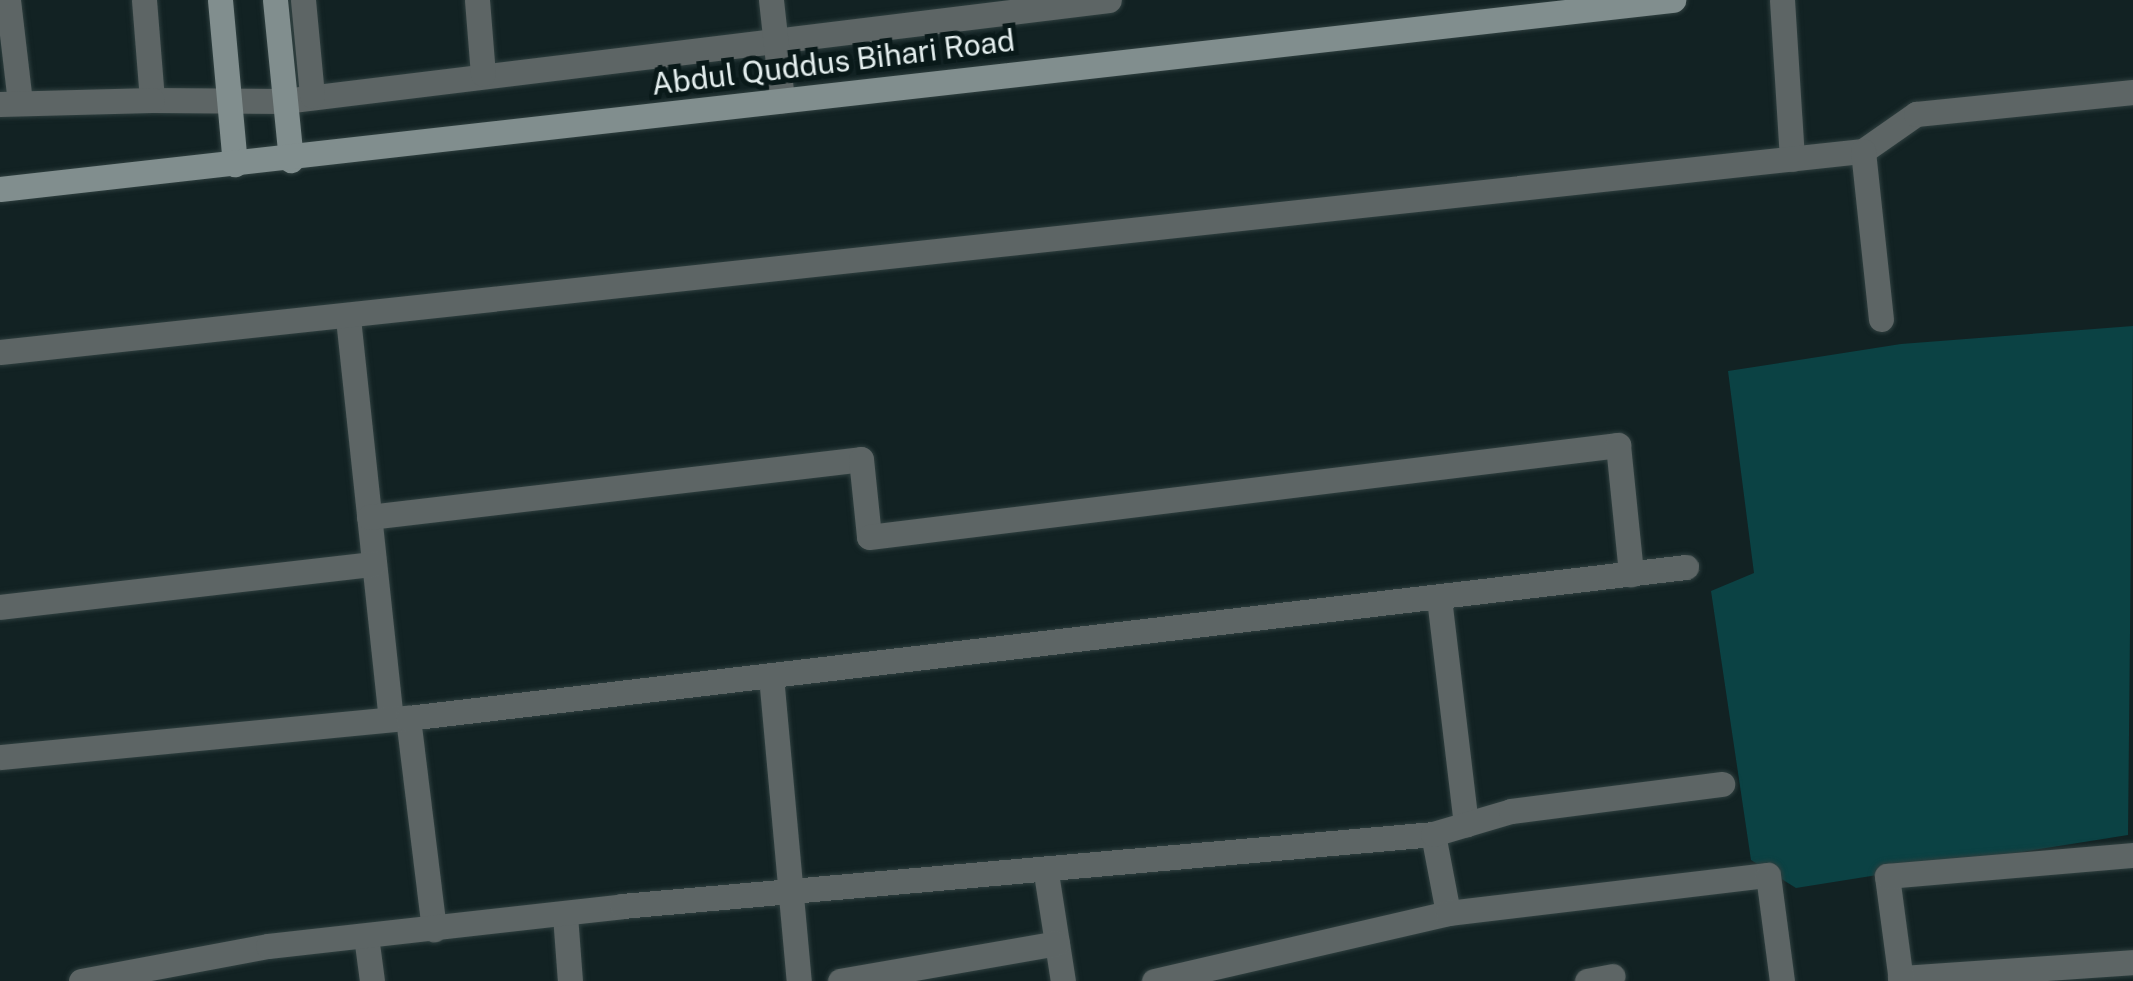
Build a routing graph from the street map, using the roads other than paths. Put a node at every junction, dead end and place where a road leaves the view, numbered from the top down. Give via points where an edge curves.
1 (8, 0) edge
2 (144, 0) edge
3 (220, 0) edge
4 (276, 0) edge
5 (303, 0) edge
6 (476, 0) edge
7 (771, 0) edge
8 (1110, 0) edge
9 (1674, 0) edge
10 (1782, 0) edge
11 (775, 36) junction
12 (483, 74) junction
13 (2133, 92) edge
14 (312, 96) junction
15 (152, 100) junction
16 (230, 100) junction
17 (284, 100) junction
18 (782, 100) junction
19 (10, 103) edge
20 (1863, 151) junction
21 (1792, 158) junction
22 (292, 160) junction
23 (235, 164) junction
24 (0, 190) edge
25 (348, 318) junction
26 (1881, 319) dead end
27 (0, 352) edge
28 (369, 517) junction
29 (374, 564) junction
30 (1686, 567) dead end
31 (1631, 574) junction
32 (1440, 598) junction
33 (0, 606) edge
34 (770, 676) junction
35 (400, 718) junction
36 (0, 756) edge
37 (1722, 784) dead end
38 (1466, 824) junction
39 (1433, 834) junction
40 (2133, 854) edge
41 (1046, 873) junction
42 (791, 892) junction
43 (1448, 913) junction
44 (564, 916) junction
45 (434, 929) junction
46 (366, 936) junction
47 (1057, 943) junction
48 (2133, 962) edge
49 (1614, 976) dead end
50 (1901, 980) edge
51 (81, 981) edge
52 (372, 981) edge
53 (570, 981) edge
54 (800, 981) edge
55 (840, 981) edge
56 (1063, 981) edge
57 (1154, 981) edge
58 (1587, 981) edge
59 (1782, 981) edge

1 - 19 street
2 - 15 street
3 - 16 main road
4 - 17 main road
5 - 14 street
6 - 12 street
7 - 11 street
8 - 11 street
9 - 18 main road, Abdul Quddus Bihari Road
10 - 21 street
11 - 12 street
11 - 18 street
12 - 14 street
13 - 20 street via 1916,114
14 - 17 street
15 - 16 street
15 - 19 street
16 - 17 street
16 - 23 main road
17 - 22 main road
18 - 22 main road, Abdul Quddus Bihari Road
20 - 21 street
20 - 26 street
21 - 25 street
22 - 23 main road, Abdul Quddus Bihari Road
23 - 24 main road, Abdul Quddus Bihari Road
25 - 27 street
25 - 28 street
28 - 29 street
28 - 31 street via 860,459 869,537 1618,445
29 - 33 street
29 - 35 street
30 - 31 street
31 - 32 street
32 - 34 street
32 - 38 street
34 - 35 street
34 - 42 street
35 - 36 street
35 - 45 street
37 - 38 street
38 - 39 street
39 - 41 street
39 - 43 street
40 - 50 street via 1887,876
41 - 42 street
41 - 47 street
42 - 44 street
42 - 54 street
43 - 57 street
43 - 59 street via 1768,875
44 - 45 street
44 - 53 street
45 - 46 street
46 - 51 street
46 - 52 street
47 - 55 street
47 - 56 street
48 - 50 street
49 - 58 street

